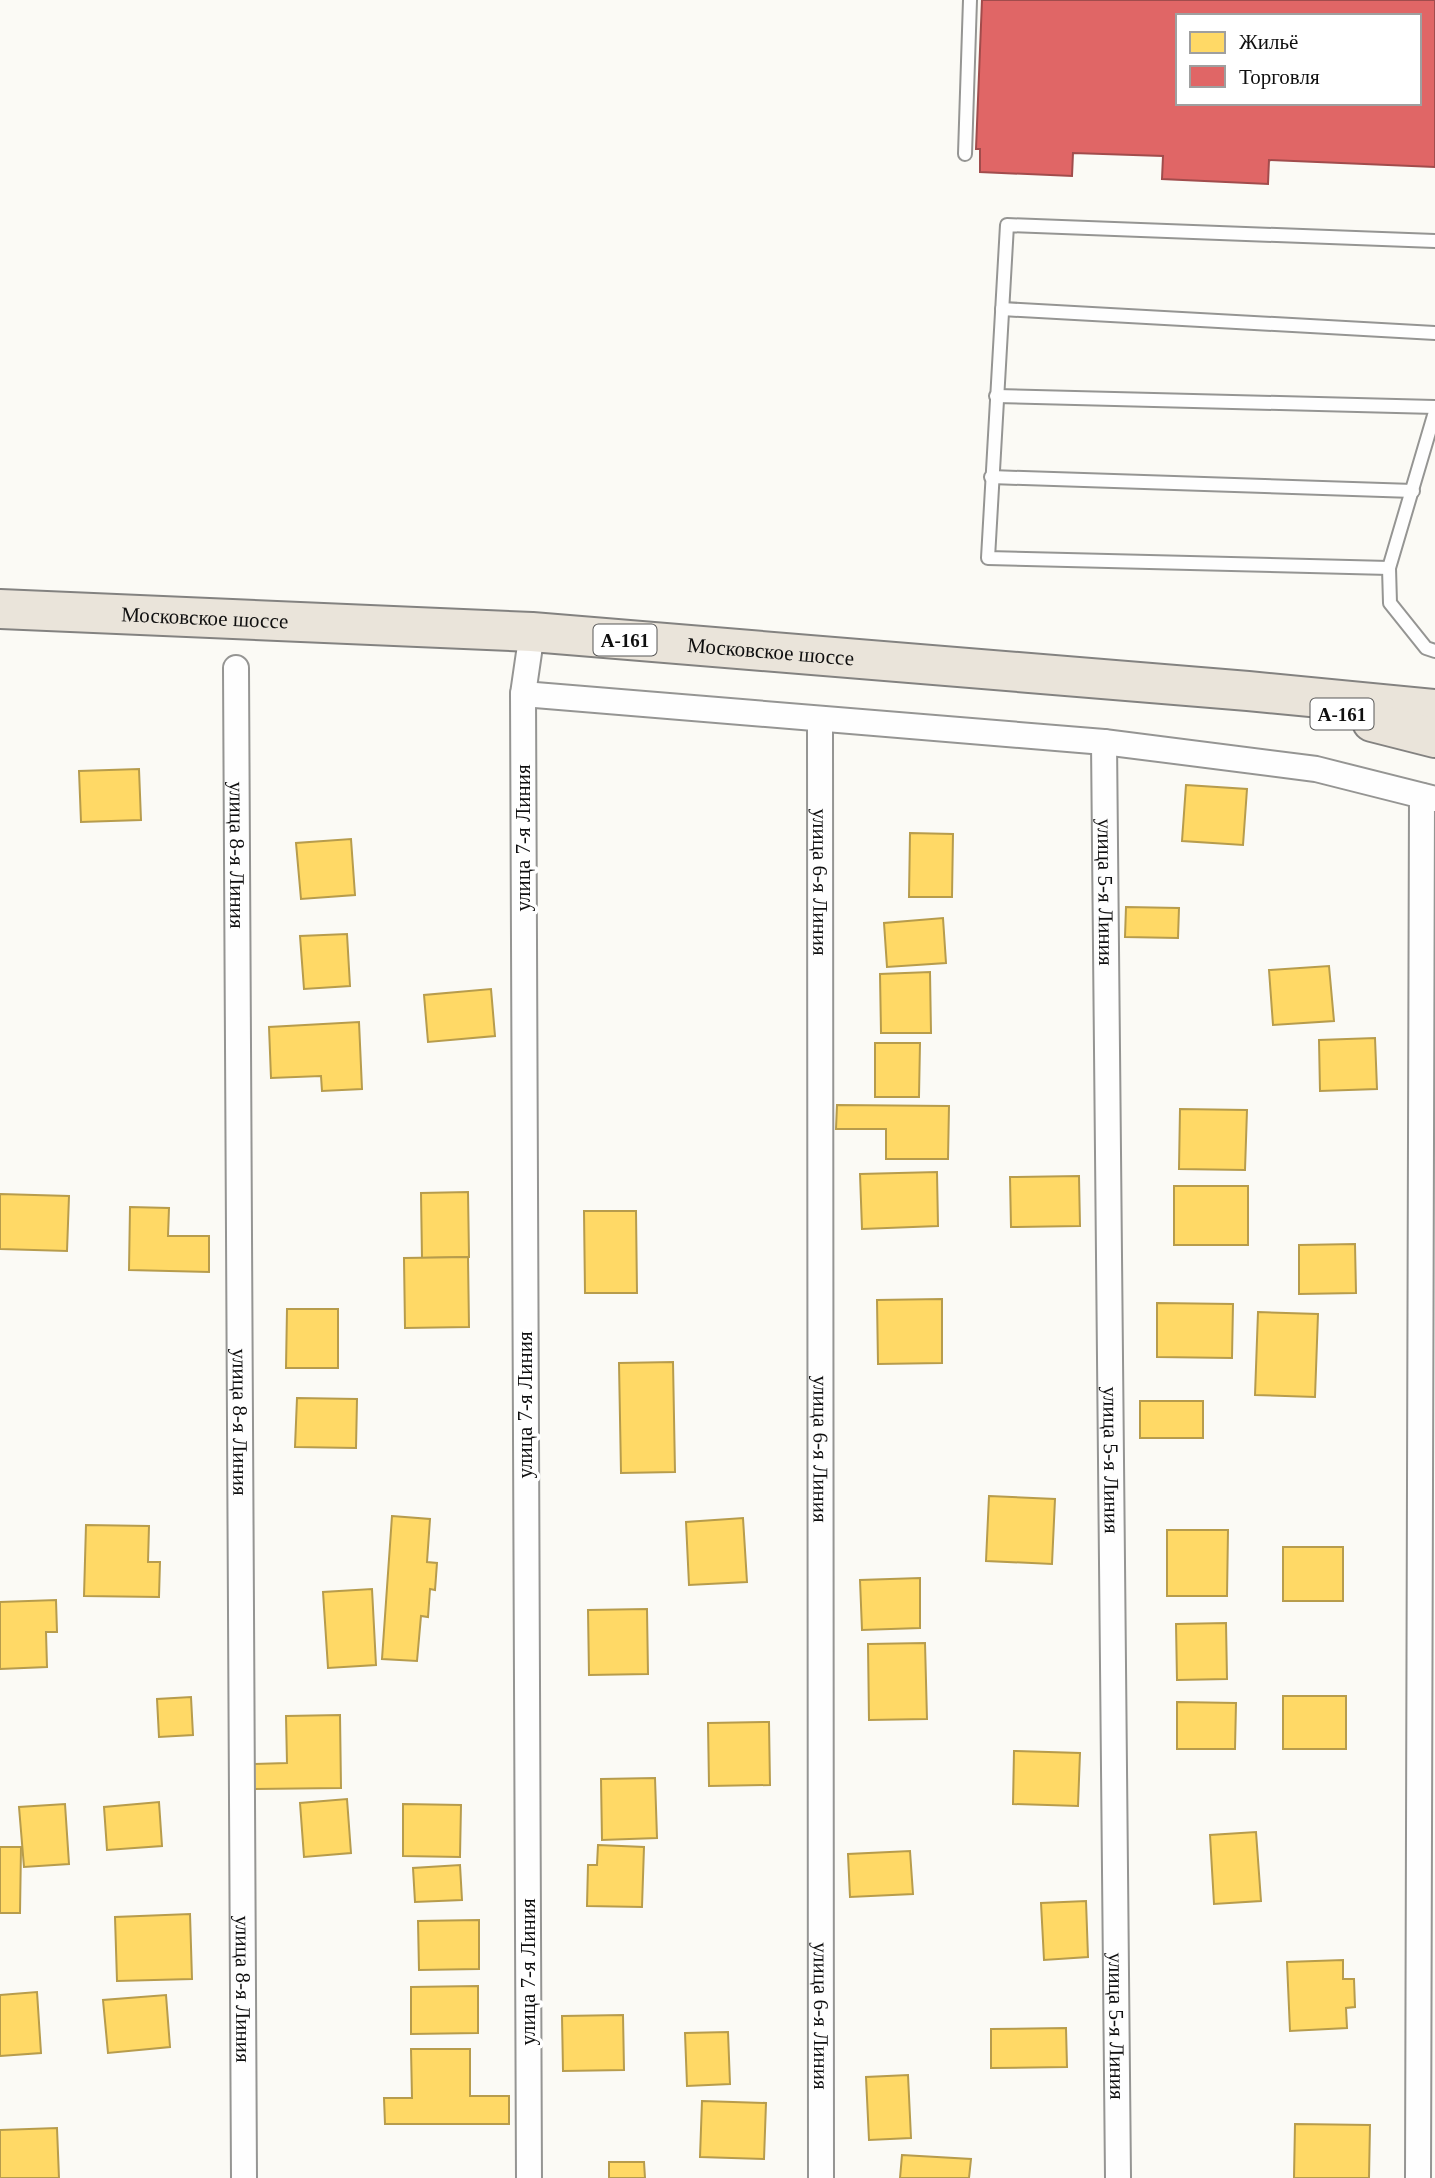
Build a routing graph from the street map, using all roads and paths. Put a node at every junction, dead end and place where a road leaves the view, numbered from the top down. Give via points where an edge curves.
1 (970, 0) edge
2 (965, 154) dead end
3 (1435, 241) edge
4 (1002, 309) junction
5 (1435, 333) edge
6 (996, 396) junction
7 (1435, 410) edge
8 (991, 477) junction
9 (1413, 491) junction
10 (1389, 568) junction
11 (0, 609) edge
12 (532, 632) junction
13 (1435, 651) edge
14 (236, 668) dead end
15 (1248, 691) junction
16 (523, 694) junction
17 (1435, 709) edge
18 (820, 719) junction
19 (1435, 738) edge
20 (1104, 742) junction
21 (1428, 797) edge
22 (244, 2178) edge
23 (529, 2178) edge
24 (821, 2178) edge
25 (1118, 2178) edge
26 (1418, 2178) edge

1 - 2 lane
3 - 4 lane via 1007,225
4 - 5 lane
4 - 6 lane
6 - 7 lane
6 - 8 lane
7 - 9 lane
8 - 9 lane
8 - 10 lane via 988,558
9 - 10 lane
10 - 13 lane via 1390,603 1426,648
11 - 12 highway, Московское шоссе / А-161
12 - 15 highway, Московское шоссе / А-161
12 - 16 street, улица 7-я Линия
14 - 22 street, улица 8-я Линия
15 - 17 highway, А-161
15 - 19 highway, А-161
16 - 18 street
16 - 23 street, улица 7-я Линия
18 - 20 street
18 - 24 street, улица 6-я Линия
20 - 21 street via 1316,769
20 - 25 street, улица 5-я Линия
21 - 26 street

